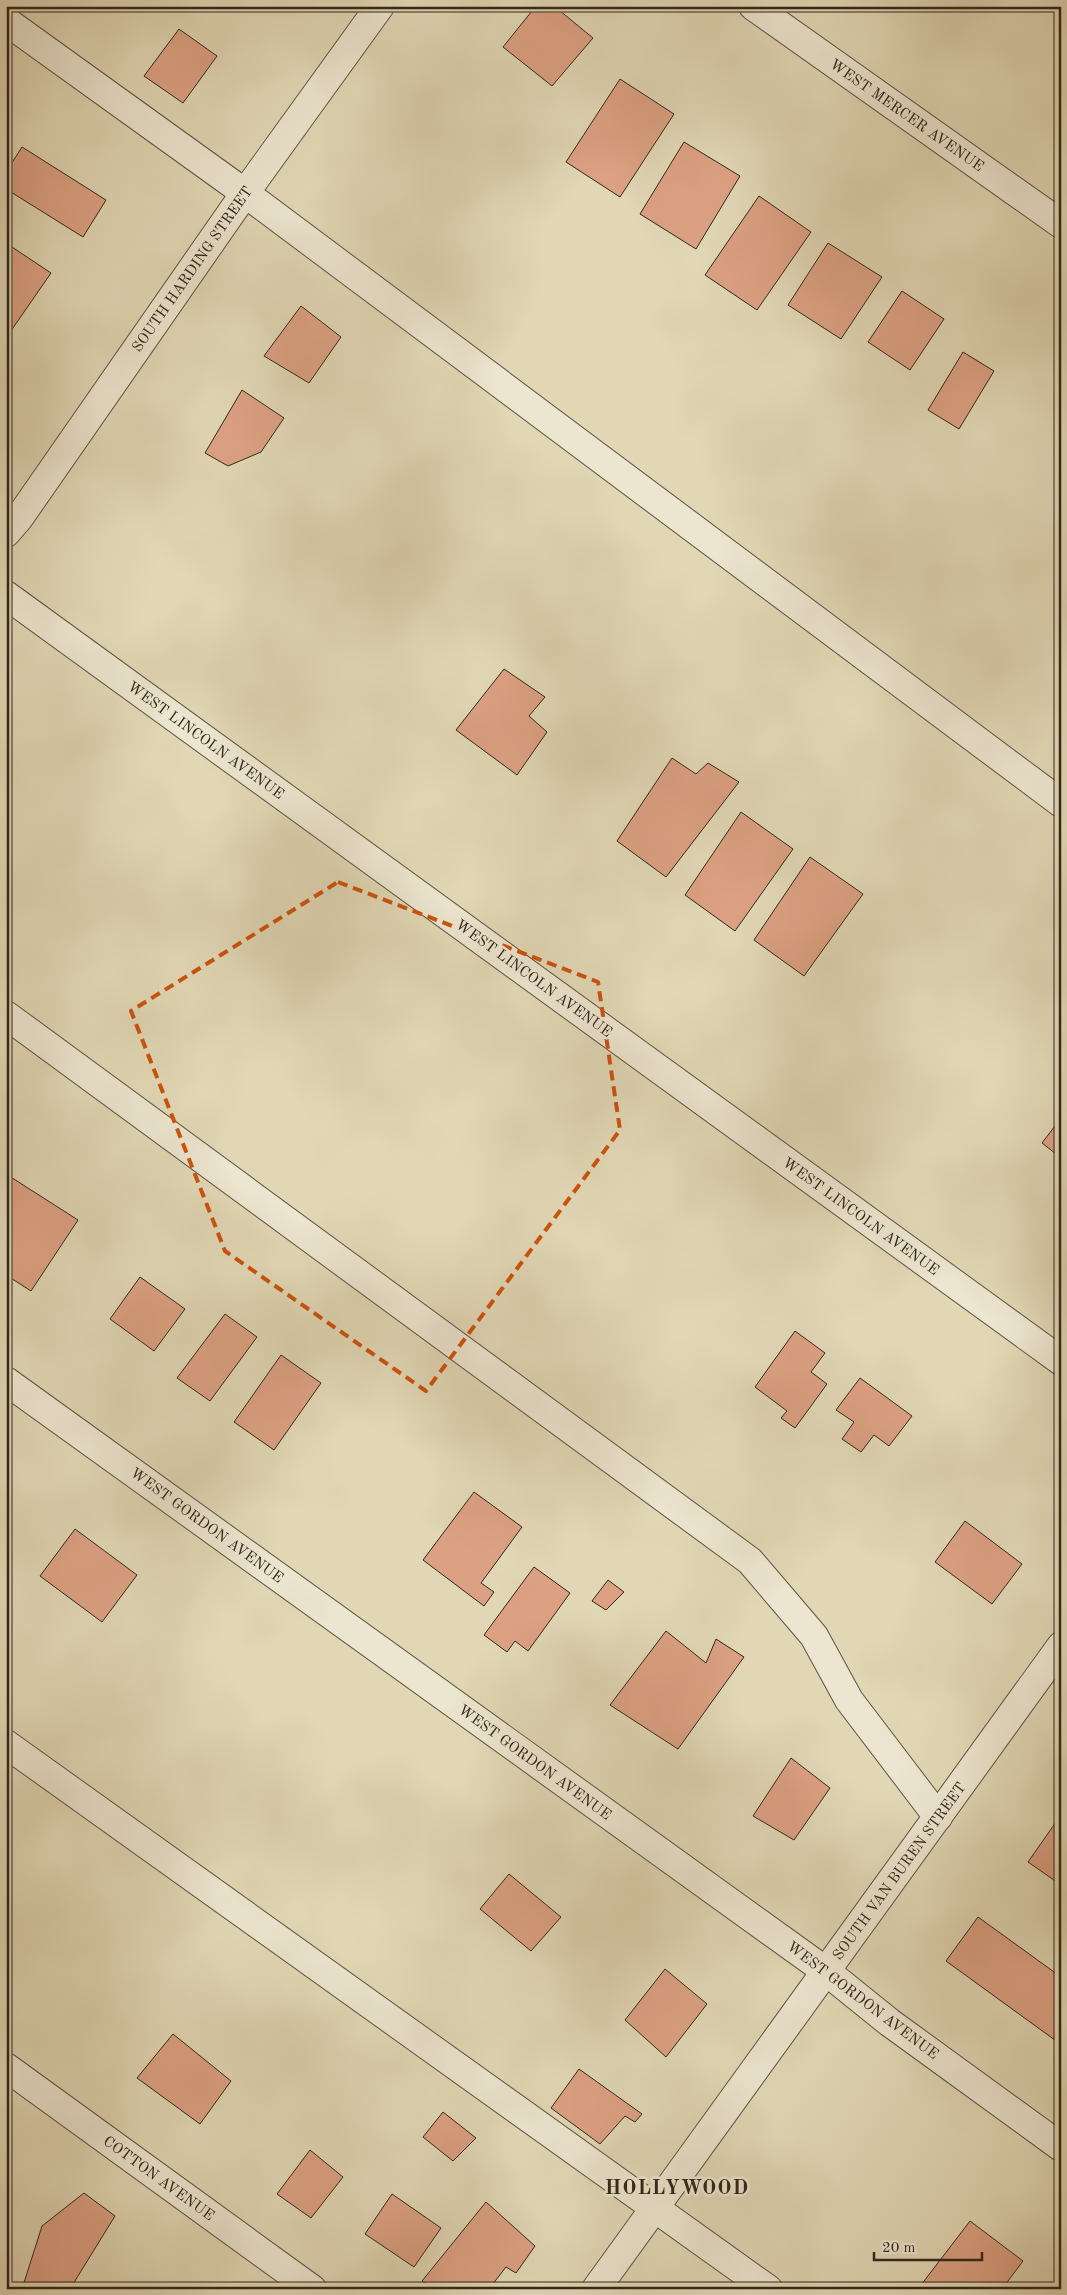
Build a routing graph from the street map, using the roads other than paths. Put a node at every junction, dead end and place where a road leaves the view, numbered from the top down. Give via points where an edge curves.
1 (380, 6) edge
2 (753, 6) edge
3 (6, 21) edge
4 (246, 193) junction
5 (1061, 224) edge
6 (6, 533) edge
7 (6, 595) edge
8 (1061, 803) edge
9 (6, 1015) edge
10 (1061, 1361) edge
11 (6, 1381) edge
12 (1061, 1646) edge
13 (6, 1744) edge
14 (938, 1817) junction
15 (827, 1972) junction
16 (6, 2067) edge
17 (1061, 2147) edge
18 (654, 2208) junction
19 (312, 2289) edge
20 (596, 2289) edge
21 (768, 2289) edge

1 - 4 street, SOUTH HARDING STREET
2 - 5 street, WEST MERCER AVENUE
3 - 4 street
4 - 6 street, SOUTH HARDING STREET
4 - 8 street
7 - 10 street, WEST LINCOLN AVENUE
9 - 14 street via 750,1561 814,1636 849,1700
11 - 15 street, WEST GORDON AVENUE
12 - 14 street, SOUTH VAN BUREN STREET
13 - 18 street
14 - 15 street, SOUTH VAN BUREN STREET
15 - 17 street, WEST GORDON AVENUE via 889,2022
15 - 18 street, SOUTH VAN BUREN STREET
16 - 19 street, COTTON AVENUE
18 - 20 street, SOUTH VAN BUREN STREET
18 - 21 street

